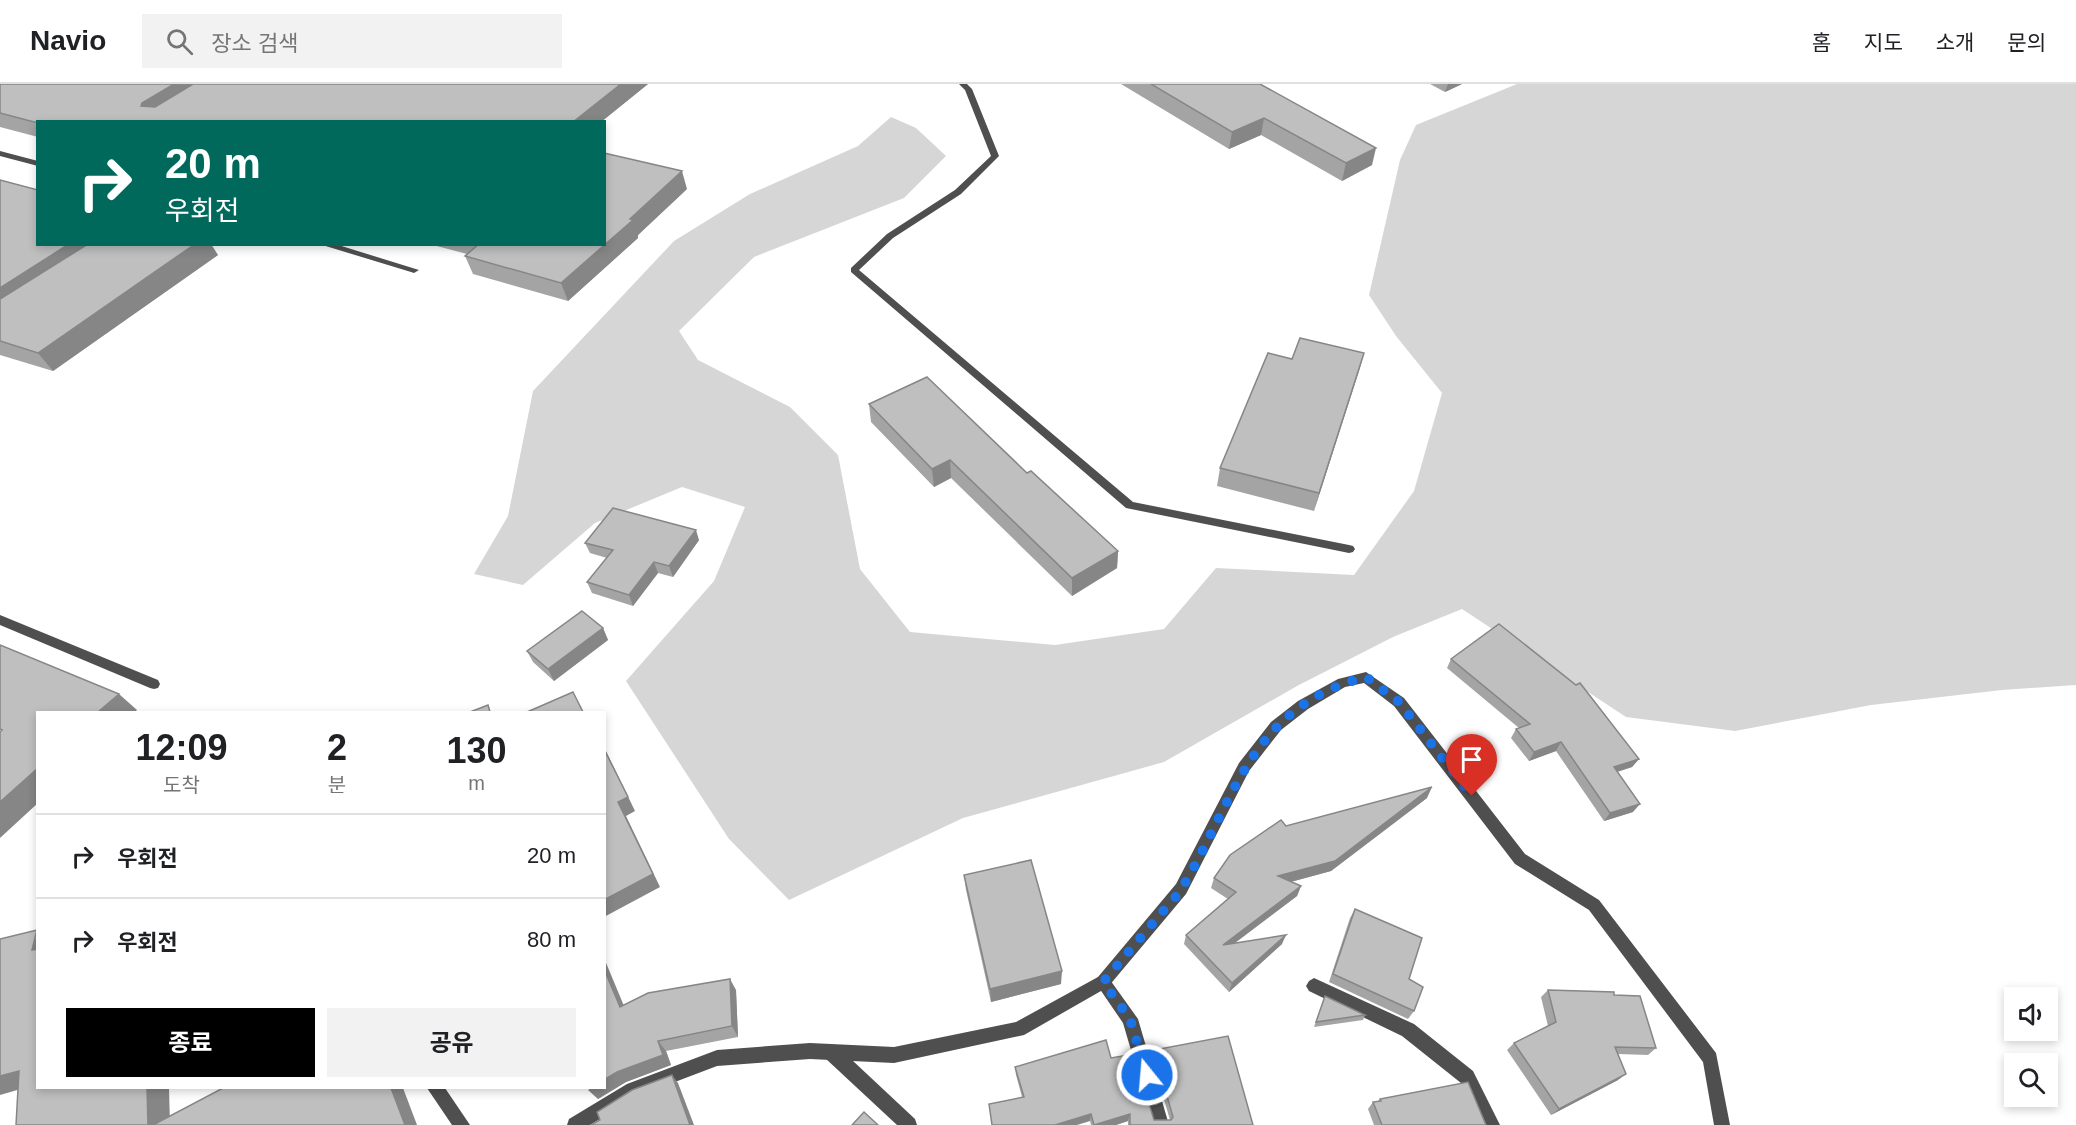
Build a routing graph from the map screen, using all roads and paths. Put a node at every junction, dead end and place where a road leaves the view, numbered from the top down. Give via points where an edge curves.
1 (963, 84) edge
2 (0, 153) edge
3 (36, 163) edge
4 (330, 246) edge
5 (414, 270) dead end
6 (1349, 549) dead end
7 (0, 620) edge
8 (154, 684) dead end
9 (1103, 982) junction
10 (1314, 986) dead end
11 (831, 1052) junction
12 (436, 1089) edge
13 (462, 1125) edge
14 (575, 1125) edge
15 (909, 1125) edge
16 (1161, 1125) edge
17 (1492, 1125) edge
18 (1722, 1125) edge

1 - 6 street via 995,156 958,192 890,236 854,270 1130,505
2 - 3 street
4 - 5 street
7 - 8 street
9 - 11 street via 1018,1029 894,1055
9 - 16 street via 1130,1019
9 - 18 street via 1181,889 1244,767 1276,726 1303,705 1342,684 1366,677 1399,702 1520,859 1594,905 1710,1059
10 - 17 street via 1408,1030 1467,1077
11 - 14 street via 717,1058 633,1090
11 - 15 street
12 - 13 street

